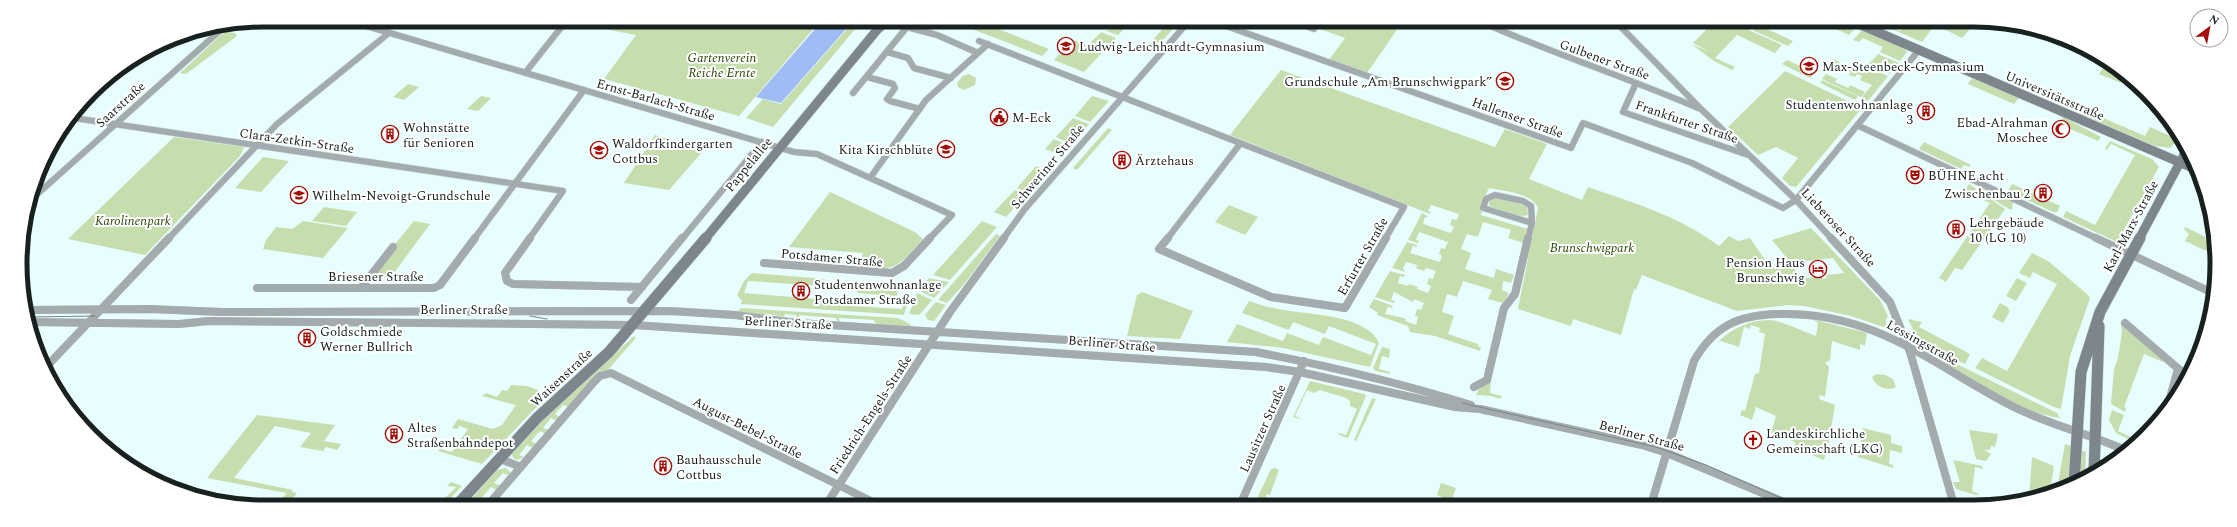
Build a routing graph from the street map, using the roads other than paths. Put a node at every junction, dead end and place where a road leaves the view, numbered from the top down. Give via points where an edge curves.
1 (369, 27) edge
2 (561, 27) edge
3 (878, 27) edge
4 (880, 27) edge
5 (1183, 27) edge
6 (1229, 27) edge
7 (1308, 27) edge
8 (1491, 27) edge
9 (1621, 27) edge
10 (1866, 27) edge
11 (1314, 29) dead end
12 (877, 30) junction
13 (219, 32) edge
14 (389, 33) junction
15 (979, 41) dead end
16 (988, 44) junction
17 (1919, 50) junction
18 (887, 52) junction
19 (978, 53) junction
20 (525, 73) junction
21 (867, 77) junction
22 (951, 78) junction
23 (1636, 83) junction
24 (584, 90) junction
25 (853, 93) dead end
26 (1122, 97) junction
27 (920, 109) junction
28 (1701, 109) junction
29 (77, 118) edge
30 (115, 124) junction
31 (1857, 125) junction
32 (762, 142) junction
33 (1240, 144) junction
34 (257, 146) junction
35 (780, 148) junction
36 (1751, 156) junction
37 (2184, 156) edge
38 (2180, 163) junction
39 (2189, 167) edge
40 (870, 178) junction
41 (516, 184) junction
42 (37, 195) edge
43 (1796, 200) junction
44 (1532, 223) junction
45 (393, 247) dead end
46 (2130, 254) junction
47 (764, 263) dead end
48 (642, 287) junction
49 (258, 288) dead end
50 (361, 288) junction
51 (2208, 291) edge
52 (631, 300) dead end
53 (2101, 308) junction
54 (32, 310) edge
55 (99, 311) junction
56 (640, 318) junction
57 (90, 321) junction
58 (34, 322) edge
59 (2125, 323) dead end
60 (937, 333) junction
61 (1907, 344) junction
62 (930, 346) junction
63 (1304, 361) junction
64 (49, 364) edge
65 (2178, 369) junction
66 (1300, 372) junction
67 (2183, 373) edge
68 (606, 374) joint
69 (1474, 387) dead end
70 (2171, 393) edge
71 (1480, 409) junction
72 (2077, 431) junction
73 (2096, 438) junction
74 (2120, 448) edge
75 (1667, 453) junction
76 (500, 459) junction
77 (521, 467) junction
78 (2094, 467) edge
79 (2074, 478) edge
80 (839, 486) junction
81 (462, 500) edge
82 (492, 500) edge
83 (829, 500) edge
84 (868, 500) edge
85 (1242, 500) edge
86 (1653, 500) edge
87 (1779, 500) edge
88 (1952, 500) edge

1 - 14 street, Ernst-Barlach-Straße
2 - 20 street
3 - 12 street, Pappelallee
4 - 12 street, Pappelallee
5 - 26 street, Schweriner Straße
6 - 43 street, Hallenser Straße via 1571,148 1583,123 1692,163 1783,208
7 - 11 street
8 - 23 street, Gulbener Straße
9 - 28 street, Lieberoser Straße
10 - 17 street, Universitätsstraße
12 - 35 street, Pappelallee
13 - 30 street, Saarstraße
14 - 20 street, Ernst-Barlach-Straße
14 - 34 street via 291,111
15 - 16 street, Erfurter Straße
16 - 19 street
16 - 26 street, Erfurter Straße
17 - 31 street
17 - 38 street, Universitätsstraße
18 - 19 street via 907,27 937,35
18 - 21 street
18 - 22 street via 908,58 914,68
19 - 22 street
20 - 24 street, Ernst-Barlach-Straße
21 - 25 street
21 - 27 street via 893,84 895,88 887,99 890,101
22 - 27 street via 935,90
23 - 28 street, Gulbener Straße
23 - 36 street, Frankfurter Straße via 1623,112
24 - 32 street, Ernst-Barlach-Straße
24 - 41 street, Briesener Straße
26 - 33 street, Erfurter Straße
26 - 60 street, Schweriner Straße via 1029,204
27 - 40 street
28 - 36 street, Lieberoser Straße
29 - 30 street, Clara-Zetkin-Straße
30 - 34 street, Clara-Zetkin-Straße
30 - 42 street, Saarstraße
31 - 43 street
31 - 46 street
32 - 35 street, Ernst-Barlach-Straße
32 - 48 street, Pappelallee
33 - 33 street, Erfurter Straße via 1159,249 1271,297 1345,308 1404,207
34 - 41 street, Clara-Zetkin-Straße
34 - 55 street
35 - 40 street, Potsdamer Straße via 816,154
35 - 56 street, Pappelallee
36 - 43 street, Lieberoser Straße
37 - 38 street, Karl-Marx-Straße
38 - 39 street, Universitätsstraße
38 - 46 street, Karl-Marx-Straße
40 - 47 street, Potsdamer Straße via 952,215 899,270 892,273
41 - 48 street via 563,191 505,273 507,281 513,284
41 - 50 street, Briesener Straße via 440,285 434,288
43 - 61 street, Lieberoser Straße via 1890,302
44 - 44 street via 1483,208 1486,199 1502,195 1528,203 1532,209
44 - 69 street via 1515,294 1504,308 1487,380
45 - 50 street
46 - 51 street
46 - 53 street, Karl-Marx-Straße
48 - 52 street, Pappelallee
49 - 50 street, Briesener Straße
53 - 72 street, Karl-Marx-Straße via 2080,372
53 - 73 street, Karl-Marx-Straße via 2096,366
54 - 55 street, Berliner Straße
55 - 56 street, Berliner Straße via 187,309
55 - 57 street
56 - 57 street, Berliner Straße via 232,321 179,324
56 - 60 street, Berliner Straße via 670,311
56 - 62 street, Berliner Straße
56 - 76 street, Waisenstraße via 609,352 537,418
57 - 58 street, Berliner Straße
57 - 64 street
59 - 65 street
60 - 62 street, Friedrich-Engels-Straße
60 - 63 street, Berliner Straße via 1242,350
61 - 72 street, Lessingstraße via 2011,406
61 - 75 street, Lessingstraße via 1864,325 1812,312 1756,315 1730,322 1714,332 1699,351
61 - 88 street, Lieberoser Straße
62 - 66 street, Berliner Straße via 1110,355 1166,361 1266,366
62 - 80 street, Friedrich-Engels-Straße
63 - 66 street, Lausitzer Straße
63 - 71 street, Berliner Straße via 1417,388
65 - 67 street
65 - 70 street
66 - 71 street, Berliner Straße via 1455,407
66 - 85 street, Lausitzer Straße
68 - 77 street, Waisenstraße via 594,382
68 - 80 street, August-Bebel-Straße via 614,374
71 - 75 street, Berliner Straße
72 - 73 street, Lessingstraße
72 - 79 street, Karl-Marx-Straße
73 - 74 street, Lessingstraße
73 - 78 street, Karl-Marx-Straße
75 - 86 street, Lessingstraße
75 - 87 street, Berliner Straße
76 - 77 street
76 - 81 street, Waisenstraße
77 - 82 street, Waisenstraße
80 - 83 street, Friedrich-Engels-Straße
80 - 84 street, August-Bebel-Straße

